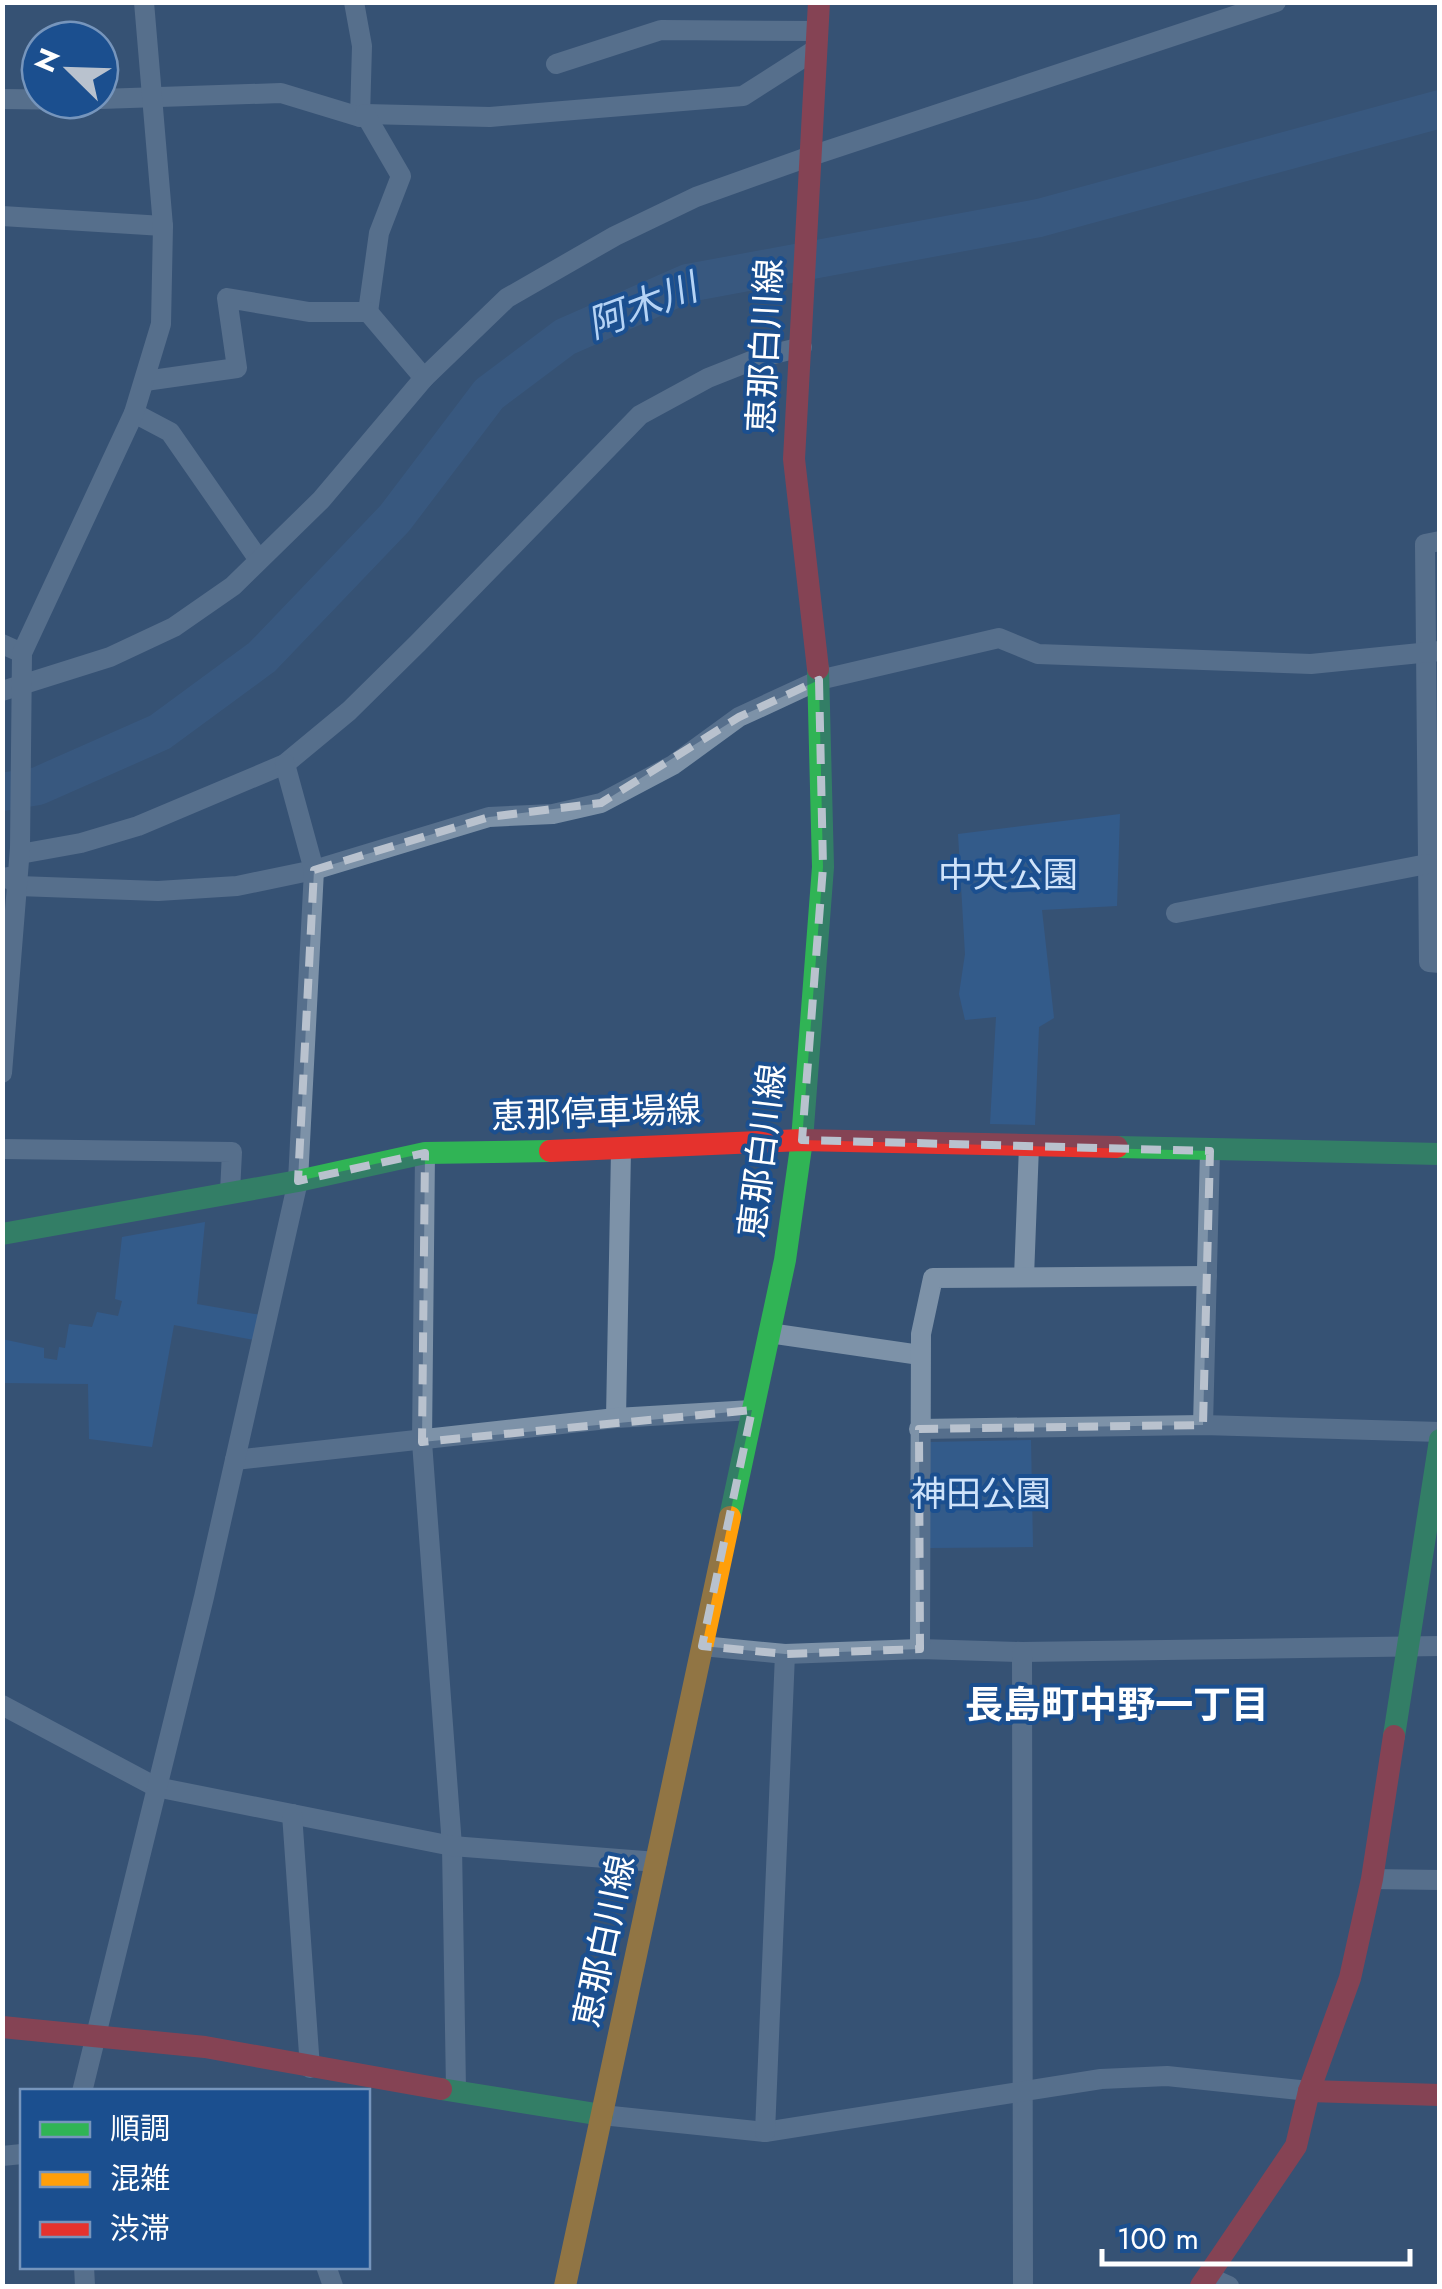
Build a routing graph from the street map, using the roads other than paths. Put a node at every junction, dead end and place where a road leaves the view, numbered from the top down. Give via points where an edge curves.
1 (144, 2) edge
2 (354, 2) edge
3 (819, 2) edge
4 (1276, 2) edge
5 (816, 41) junction
6 (556, 64) dead end
7 (154, 96) junction
8 (120, 98) edge
9 (363, 115) junction
10 (808, 157) junction
11 (2, 216) edge
12 (163, 226) junction
13 (368, 312) junction
14 (802, 347) junction
15 (424, 378) junction
16 (145, 381) junction
17 (134, 413) junction
18 (1440, 541) edge
19 (259, 560) junction
20 (12, 648) edge
21 (1433, 651) edge
22 (818, 680) junction
23 (12, 687) edge
24 (285, 764) junction
25 (20, 851) junction
26 (1427, 864) junction
27 (314, 870) junction
28 (10, 882) edge
29 (1176, 913) dead end
30 (1440, 963) edge
31 (2, 1073) edge
32 (802, 1140) junction
33 (1029, 1146) junction
34 (2, 1148) edge
35 (621, 1150) junction
36 (1210, 1151) junction
37 (425, 1153) junction
38 (1440, 1154) edge
39 (298, 1181) junction
40 (230, 1192) junction
41 (2, 1234) edge
42 (1206, 1276) junction
43 (1024, 1277) junction
44 (769, 1333) junction
45 (920, 1354) junction
46 (752, 1410) junction
47 (616, 1418) junction
48 (1203, 1425) junction
49 (919, 1430) junction
50 (1440, 1432) edge
51 (1440, 1440) edge
52 (422, 1442) junction
53 (235, 1460) junction
54 (1409, 1645) junction
55 (702, 1646) junction
56 (1440, 1646) edge
57 (920, 1649) junction
58 (1022, 1652) junction
59 (785, 1654) junction
60 (2, 1705) edge
61 (156, 1787) junction
62 (292, 1814) junction
63 (452, 1846) junction
64 (657, 1862) junction
65 (1372, 1879) junction
66 (1440, 1880) edge
67 (2, 2027) edge
68 (99, 2034) junction
69 (310, 2068) junction
70 (83, 2089) edge
71 (456, 2089) junction
72 (1022, 2090) junction
73 (1309, 2091) junction
74 (1440, 2095) edge
75 (602, 2115) junction
76 (765, 2132) junction
77 (1213, 2283) edge
78 (565, 2286) edge
79 (1023, 2286) edge

1 - 7 street
2 - 9 street
3 - 5 main road, 恵那白川線
4 - 10 street
5 - 6 street via 661,30
5 - 9 street via 743,96 490,117
5 - 10 main road, 恵那白川線
7 - 8 street
7 - 9 street via 281,93
7 - 12 street
9 - 13 street via 401,176 379,234
10 - 14 main road, 恵那白川線
10 - 15 street via 696,197 507,298
11 - 12 street
12 - 16 street via 161,324
13 - 15 street
13 - 16 street via 309,312 227,298 237,368
14 - 22 main road, 恵那白川線 via 794,459
14 - 24 street via 708,378 640,415 349,711
15 - 19 street via 322,500
16 - 17 street
17 - 19 street via 170,432
17 - 20 street
18 - 21 street via 1425,544
19 - 23 street via 174,626 77,670
20 - 23 street
21 - 22 street via 1311,664 1038,654 998,638
21 - 26 street
22 - 27 street via 739,717 673,765 601,803 554,814 489,817
22 - 32 main road, 恵那白川線 via 823,867
23 - 25 street
24 - 25 street via 138,826
24 - 27 street
25 - 28 street
26 - 29 street
26 - 30 street via 1428,962
27 - 28 street via 237,886 158,891
27 - 39 street
28 - 31 street
32 - 33 main road, 恵那停車場線
32 - 35 main road, 恵那停車場線
32 - 44 main road, 恵那白川線
33 - 36 main road, 恵那停車場線
33 - 43 street
34 - 40 street via 232,1152
35 - 37 main road, 恵那停車場線
35 - 47 street
36 - 38 main road, 恵那停車場線
36 - 42 street
37 - 39 main road, 恵那停車場線
37 - 52 street
39 - 40 main road, 恵那停車場線
39 - 53 street
40 - 41 main road, 恵那停車場線
42 - 43 street
42 - 48 street
43 - 45 street via 933,1278
44 - 45 street
44 - 46 main road, 恵那白川線
45 - 49 street
46 - 47 street
46 - 55 main road, 恵那白川線
47 - 52 street
48 - 49 street
48 - 50 street
49 - 57 street
51 - 54 main road
52 - 53 street
52 - 63 street
53 - 61 street
54 - 56 street
54 - 58 street
54 - 65 main road
55 - 59 street
55 - 64 main road, 恵那白川線
57 - 58 street
57 - 59 street
58 - 72 street
59 - 76 street
60 - 61 street
61 - 62 street
61 - 68 street
62 - 63 street
62 - 69 street
63 - 64 street
63 - 71 street
64 - 75 main road, 恵那白川線
65 - 66 street
65 - 73 main road via 1350,1978
67 - 68 main road
68 - 69 main road via 205,2046
68 - 70 street
69 - 71 main road
71 - 75 main road
72 - 73 street via 1167,2076
72 - 76 street
72 - 79 street
73 - 74 main road
73 - 77 main road via 1296,2146
75 - 76 street
75 - 78 main road, 恵那白川線

